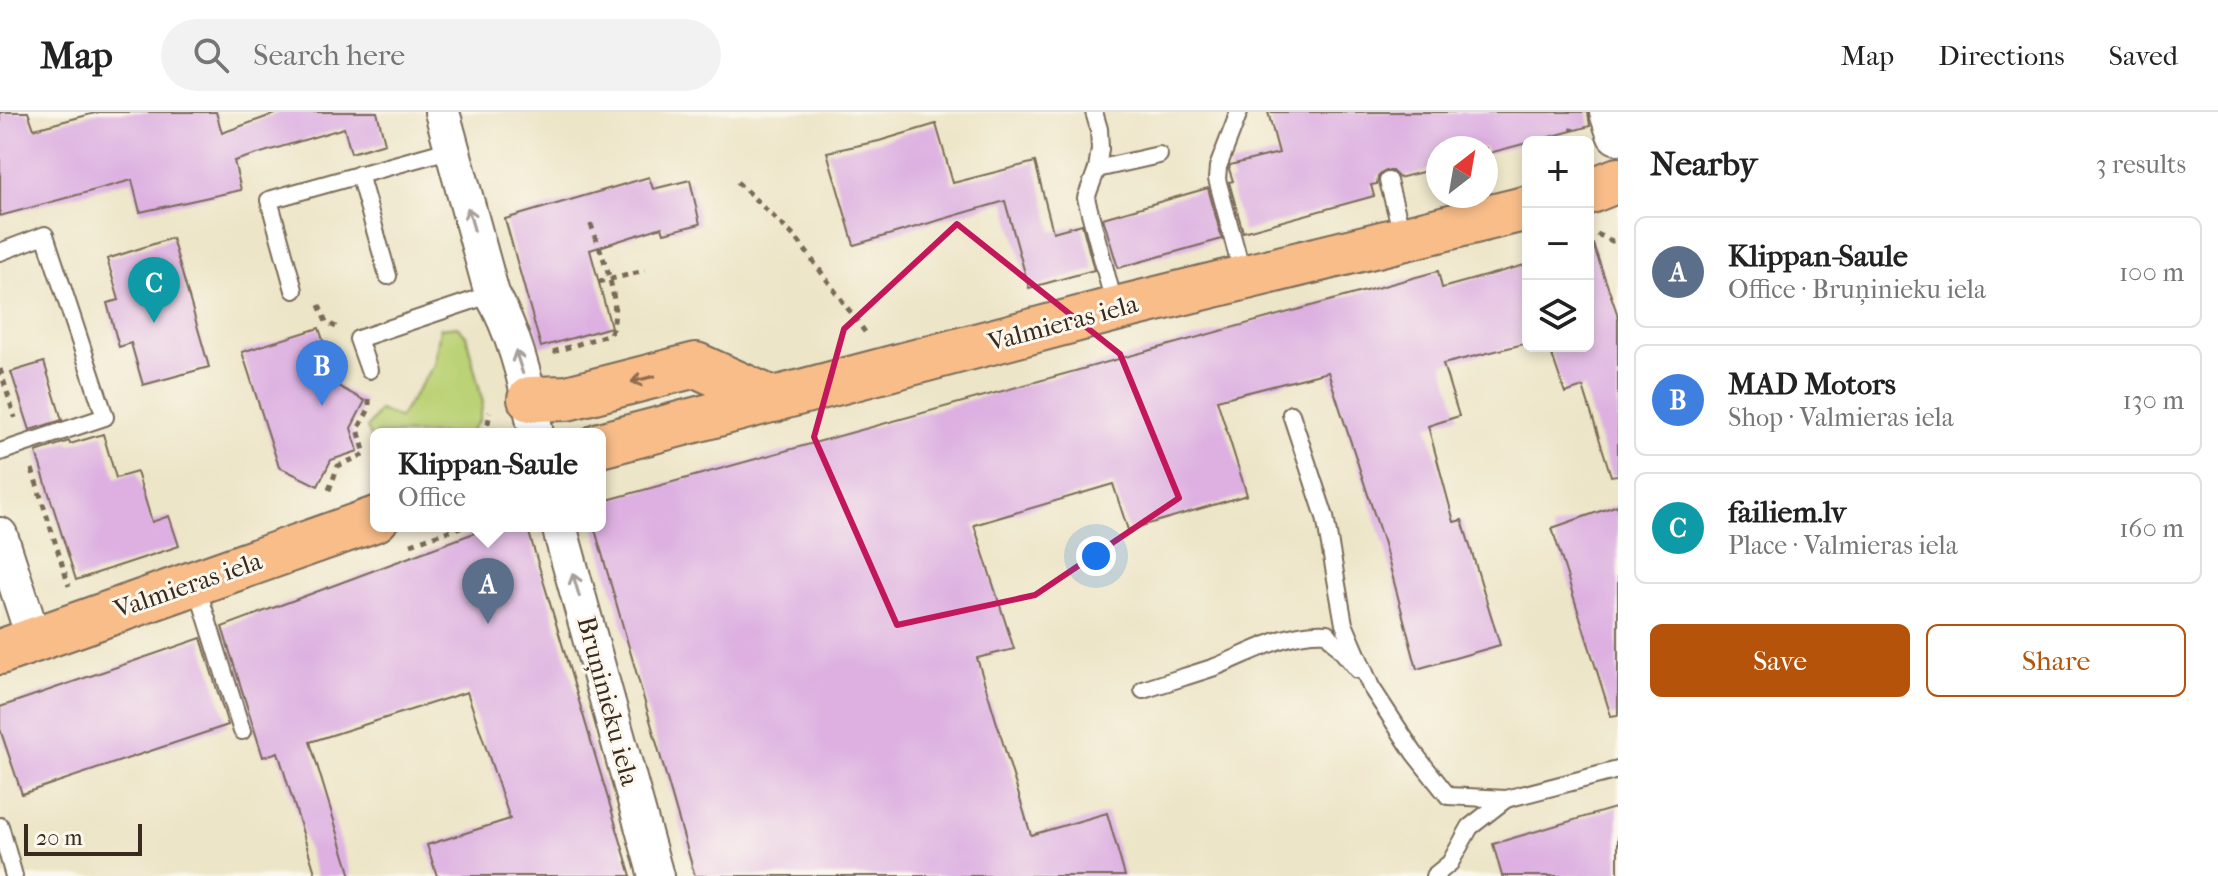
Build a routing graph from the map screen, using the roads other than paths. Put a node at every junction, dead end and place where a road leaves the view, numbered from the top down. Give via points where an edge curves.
1 (442, 112) edge
2 (1094, 112) edge
3 (1239, 112) edge
4 (1611, 112) edge
5 (1618, 133) edge
6 (452, 149) junction
7 (1159, 155) dead end
8 (1097, 169) junction
9 (359, 174) junction
10 (1618, 180) edge
11 (1388, 181) dead end
12 (1594, 190) edge
13 (1522, 209) edge
14 (1403, 238) junction
15 (0, 252) edge
16 (388, 276) dead end
17 (1243, 277) junction
18 (294, 290) road end
19 (492, 294) junction
20 (1116, 309) junction
21 (369, 370) road end
22 (774, 400) junction
23 (1291, 414) dead end
24 (533, 416) edge
25 (606, 443) edge
26 (0, 452) edge
27 (370, 521) edge
28 (561, 532) edge
29 (0, 535) edge
30 (195, 583) junction
31 (17, 646) edge
32 (1371, 687) junction
33 (1143, 690) dead end
34 (242, 731) dead end
35 (1618, 770) edge
36 (1506, 799) junction
37 (0, 826) edge
38 (14, 876) edge
39 (656, 876) edge
40 (1434, 876) edge

1 - 6 street
2 - 8 lane via 1099,129
3 - 17 lane via 1217,179
4 - 5 street
6 - 9 lane
19 -> 6 street
7 - 8 lane
8 - 20 lane via 1086,198
9 - 16 lane
9 - 18 lane via 269,200
10 - 12 main road
11 - 14 lane
13 - 14 main road, Valmieras iela
14 - 17 main road, Valmieras iela
15 - 26 lane via 45,235 105,417
17 - 20 main road, Valmieras iela
19 - 21 lane via 358,339
24 -> 19 street via 502,311
20 - 22 main road, Valmieras iela
22 -> 24 main road via 696,365 567,398
22 - 25 main road, Valmieras iela
23 - 32 lane via 1325,517 1344,624
27 - 30 main road, Valmieras iela
39 -> 28 street, Bruņinieku iela
29 - 31 street
30 - 31 main road, Valmieras iela
30 - 34 lane
32 - 33 lane via 1327,633 1308,631
32 - 36 lane via 1448,796
35 - 36 lane
36 - 40 lane via 1470,827 1450,863
37 - 38 lane

